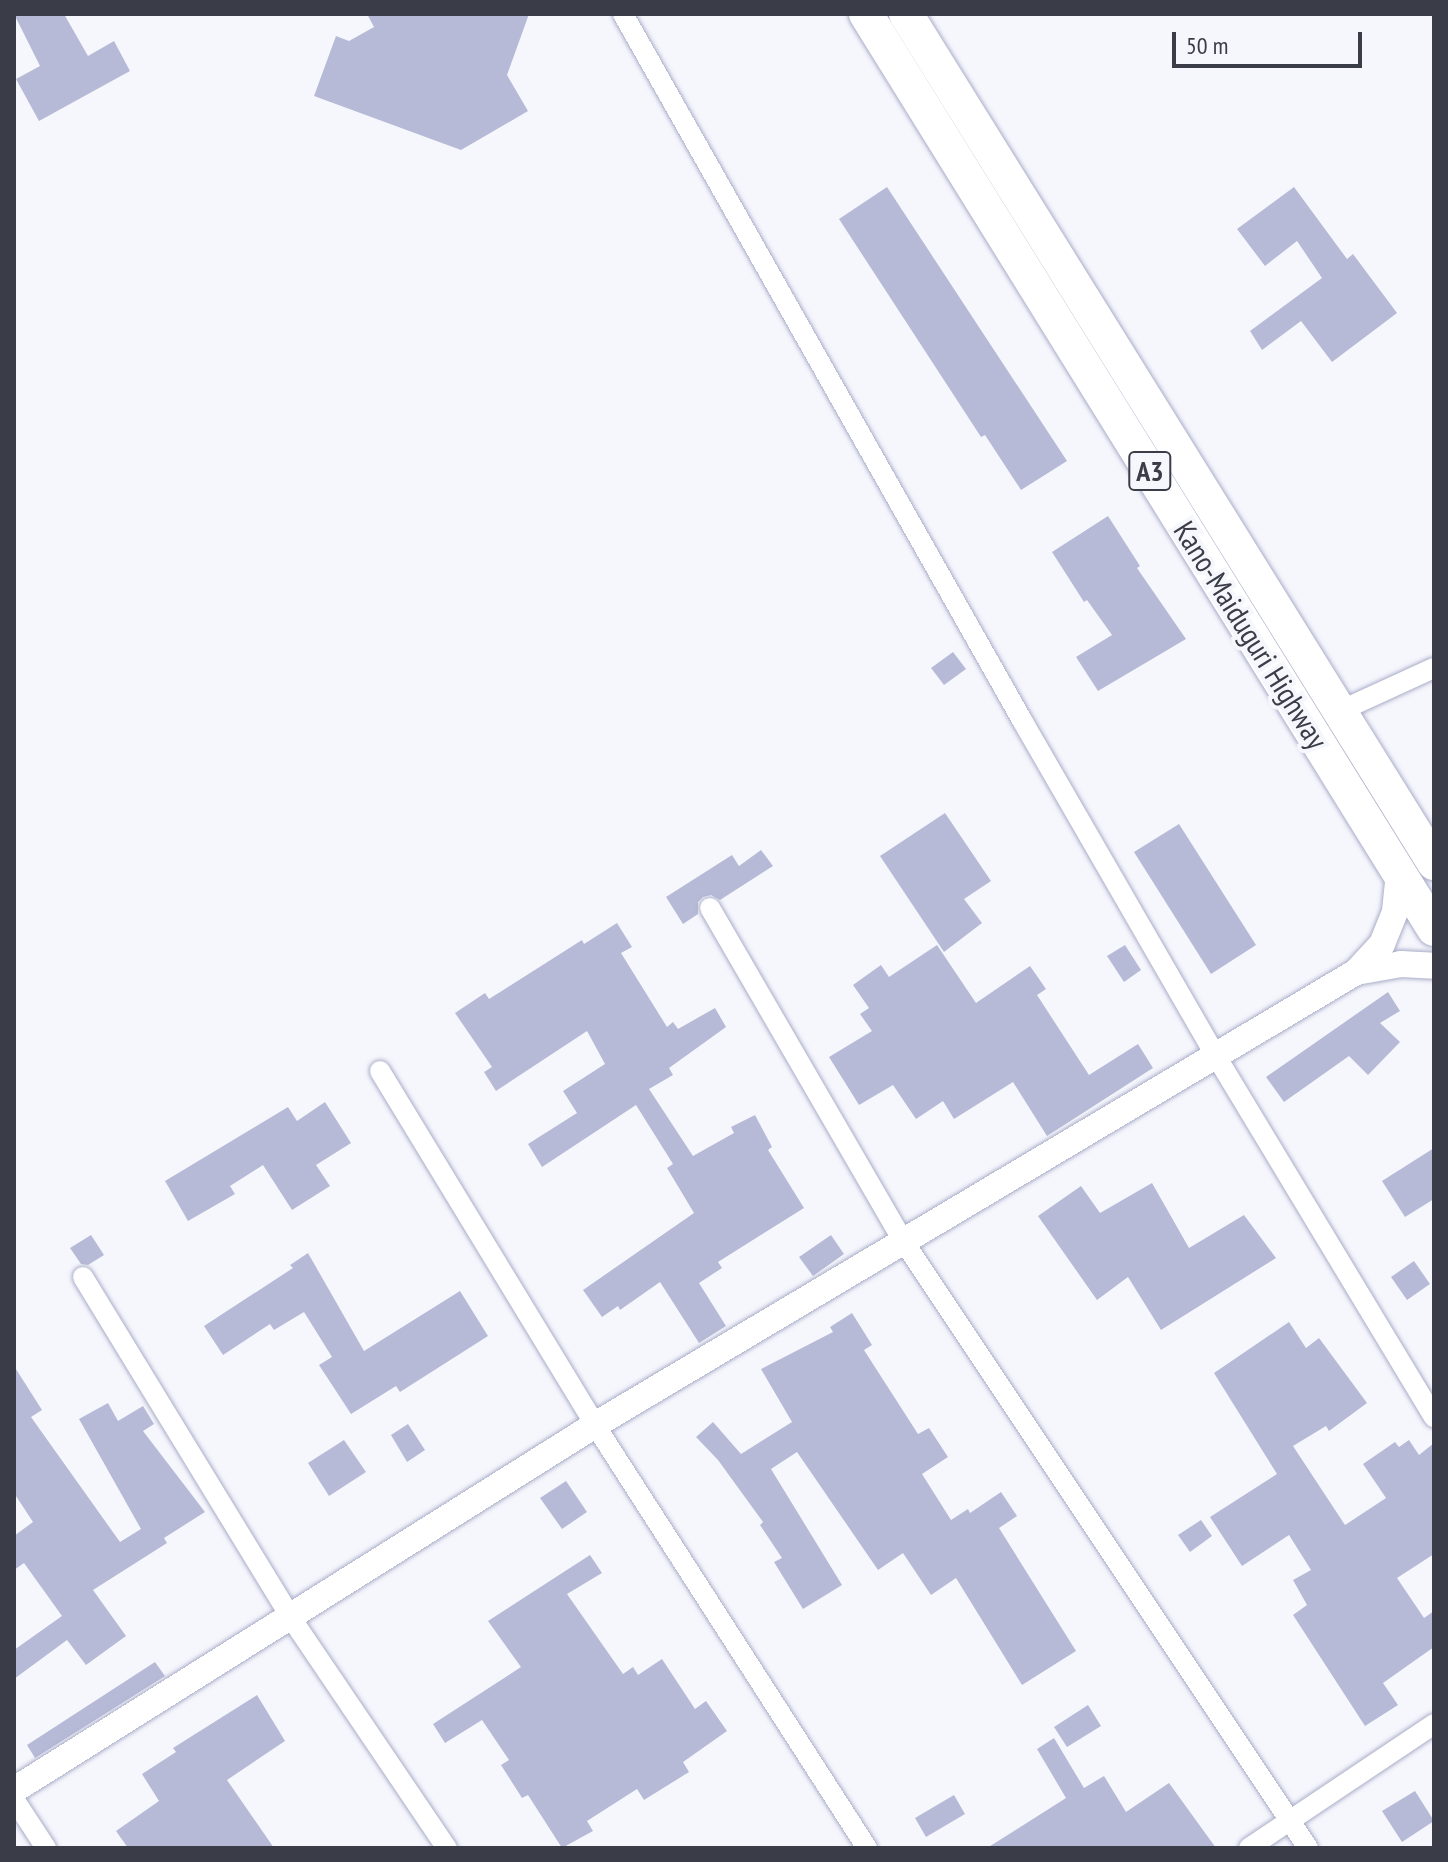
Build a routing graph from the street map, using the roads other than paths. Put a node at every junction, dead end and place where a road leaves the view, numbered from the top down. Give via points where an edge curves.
1 (623, 14) edge
2 (866, 14) edge
3 (906, 14) edge
4 (1434, 668) edge
5 (1340, 711) junction
6 (1434, 863) edge
7 (1399, 872) junction
8 (710, 908) dead end
9 (1434, 929) edge
10 (1434, 966) edge
11 (1356, 972) junction
12 (1216, 1056) junction
13 (380, 1071) dead end
14 (904, 1242) junction
15 (83, 1277) dead end
16 (1434, 1417) edge
17 (595, 1425) junction
18 (289, 1615) junction
19 (1434, 1724) edge
20 (14, 1790) edge
21 (14, 1799) edge
22 (1289, 1821) junction
23 (46, 1848) edge
24 (447, 1848) edge
25 (867, 1848) edge
26 (1249, 1848) edge
27 (1308, 1848) edge

1 - 12 street
2 - 7 highway, Kano-Maiduguri Highway / A3
3 - 5 highway, Kano-Maiduguri Highway / A3
4 - 5 street
5 - 6 highway, Kano-Maiduguri Highway / A3
7 - 9 highway, Kano-Maiduguri Highway / A3
7 - 11 street via 1395,911 1382,944
8 - 14 street
10 - 11 street via 1401,964
11 - 12 street
12 - 14 street
12 - 16 street
13 - 17 street
14 - 17 street
14 - 22 street
15 - 18 street
17 - 18 street
17 - 25 street
18 - 20 street
18 - 24 street
19 - 22 street
21 - 23 street
22 - 26 street
22 - 27 street

